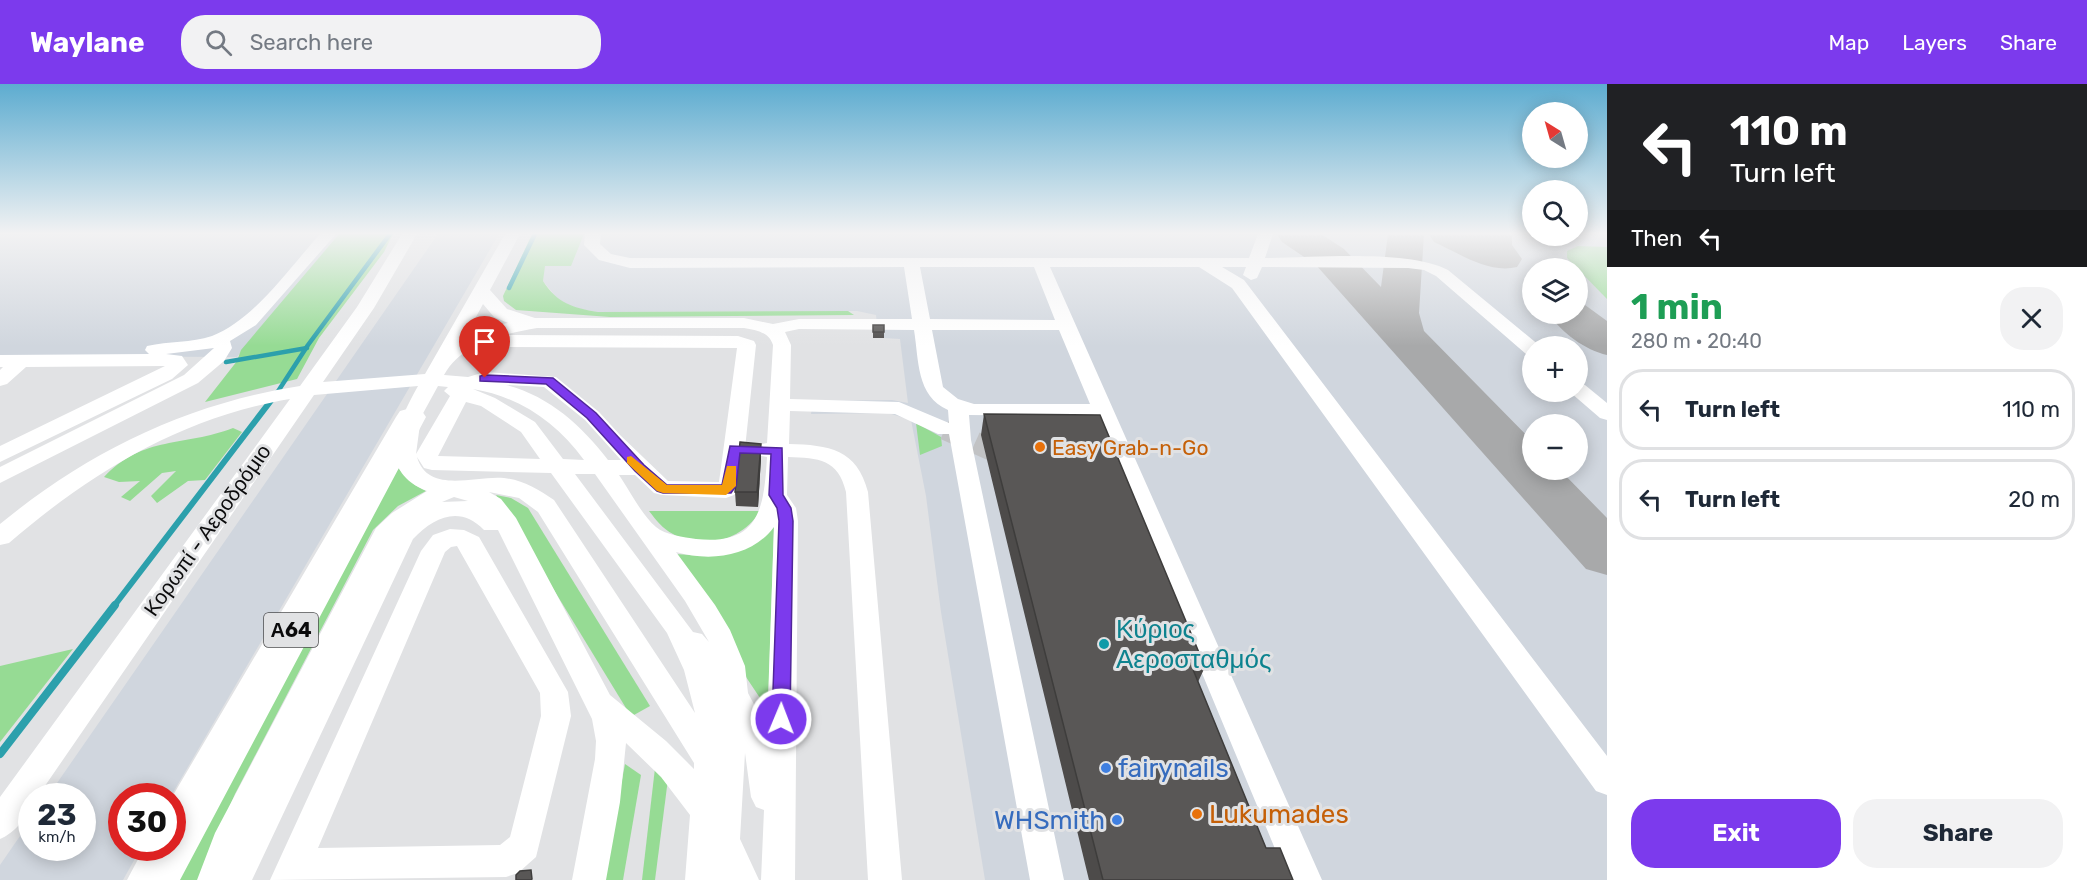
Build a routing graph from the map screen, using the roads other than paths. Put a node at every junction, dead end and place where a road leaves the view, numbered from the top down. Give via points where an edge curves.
1 (295, 271) edge
2 (387, 271) edge
3 (492, 271) edge
4 (912, 271) edge
5 (1044, 271) edge
6 (1214, 271) edge
7 (1253, 271) edge
8 (1436, 271) edge
9 (482, 290) junction
10 (1244, 292) junction
11 (537, 323) junction
12 (922, 323) junction
13 (1066, 325) junction
14 (771, 330) junction
15 (567, 333) junction
16 (220, 339) junction
17 (1522, 340) edge
18 (502, 341) dead end
19 (0, 350) edge
20 (445, 356) junction
21 (0, 361) edge
22 (21, 361) junction
23 (0, 380) edge
24 (377, 382) junction
25 (1588, 398) edge
26 (779, 405) junction
27 (1103, 410) junction
28 (1607, 414) edge
29 (411, 417) junction
30 (952, 418) junction
31 (734, 449) junction
32 (778, 451) junction
33 (0, 455) edge
34 (639, 468) junction
35 (0, 476) edge
36 (776, 495) junction
37 (649, 534) junction
38 (0, 537) edge
39 (524, 561) junction
40 (678, 628) junction
41 (596, 698) junction
42 (710, 770) junction
43 (1607, 781) edge
44 (186, 821) edge
45 (0, 824) edge
46 (724, 837) junction
47 (163, 861) edge
48 (290, 873) edge
49 (152, 880) edge
50 (214, 880) edge
51 (234, 880) edge
52 (589, 880) edge
53 (702, 880) edge
54 (721, 880) edge
55 (742, 880) edge
56 (763, 880) edge
57 (778, 880) edge
58 (885, 880) edge
59 (1047, 880) edge
60 (1305, 880) edge

1 - 16 street via 250,321
2 - 45 street, Κορωπί - Αεροδρόμιο
3 - 9 street
4 - 12 street
5 - 13 street
6 - 10 street via 1230,278
7 - 10 street
8 - 17 street via 1461,287
9 - 11 street via 500,314
9 - 20 street
10 - 43 street
11 - 15 street
11 - 20 street via 492,331
12 - 13 street
12 - 14 street via 799,324
12 - 30 street via 933,388
13 - 27 street
14 - 15 street via 744,323
14 - 26 street via 782,341
15 - 18 street
15 - 31 street via 745,343 748,347
16 - 19 street via 163,350
16 - 35 street via 223,348 217,357 191,379
20 - 29 street
21 - 22 street
22 - 23 street
22 - 33 street via 175,360 178,365 165,375
24 - 37 street via 475,382 544,408 582,443
24 - 38 street via 310,387 221,408 166,429 95,465 29,511
24 - 40 street via 464,393 488,402 528,428
25 - 28 street
26 - 30 street via 899,408
26 - 32 street
27 - 30 street via 974,410
27 - 60 street
29 - 39 street via 404,450 409,468 438,487 473,494 493,505 504,518
29 - 44 highway, Α64
30 - 59 street via 960,440
31 - 32 street
31 - 34 street via 730,486 722,491 668,490
32 - 36 street
32 - 58 street via 814,453 838,460 852,472 857,492
34 - 34 street via 592,416 549,381 485,378 467,383 426,455 432,463
36 - 37 street via 769,517 749,537 735,544 692,547
36 - 57 street via 786,521
37 - 46 street via 697,599 722,641 734,683
39 - 41 street
39 - 51 street via 490,521 476,511 440,510 410,526
40 - 42 street via 708,701 712,728
40 - 56 street via 728,682 752,728 765,770
41 - 46 street via 670,765
41 - 52 street via 609,728 610,761
42 - 50 street via 546,506 525,490 485,484 448,491 404,514 384,534 227,844
42 - 53 street
46 - 54 street
46 - 55 street
47 - 49 highway, Α64
48 - 48 street via 506,861 525,846 556,716 554,692 464,538 448,538 436,545

